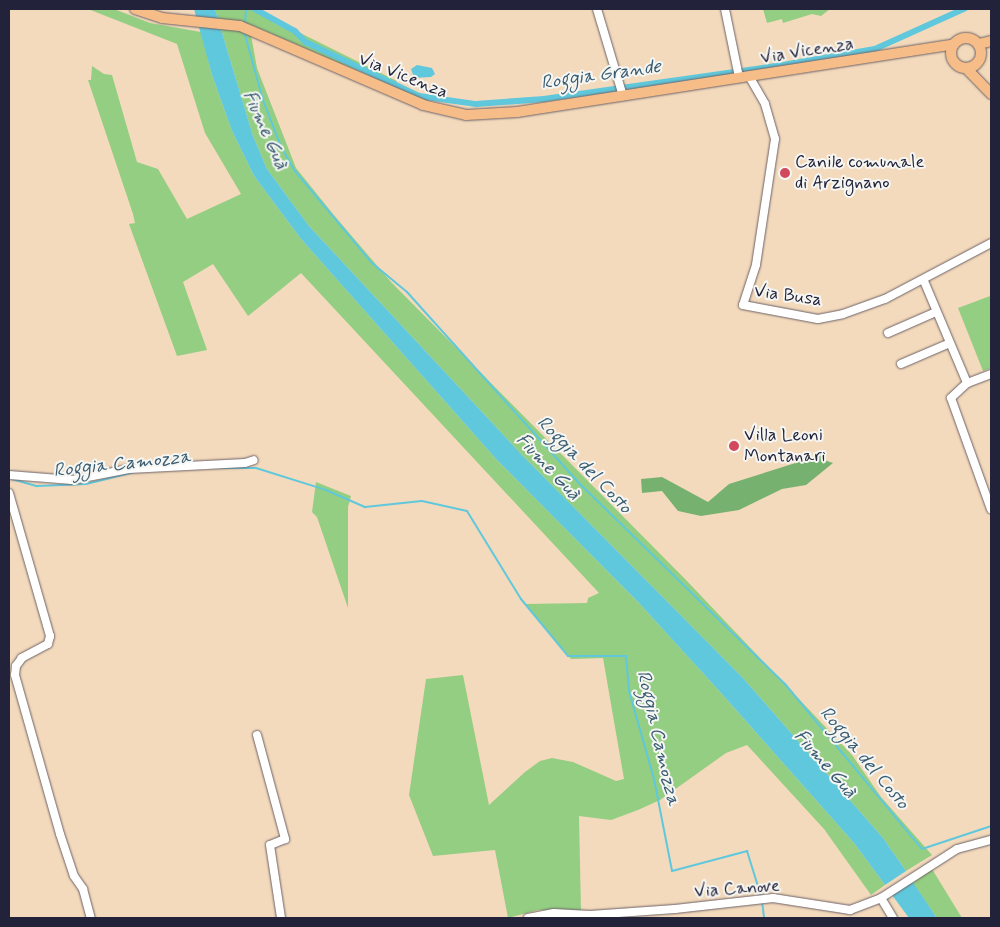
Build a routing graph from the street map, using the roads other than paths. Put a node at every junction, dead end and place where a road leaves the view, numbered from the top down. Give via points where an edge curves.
1 (135, 9) edge
2 (597, 9) edge
3 (725, 9) edge
4 (991, 41) edge
5 (954, 44) junction
6 (979, 44) junction
7 (923, 50) junction
8 (991, 50) edge
9 (952, 58) junction
10 (979, 61) junction
11 (966, 68) junction
12 (744, 77) junction
13 (991, 93) edge
14 (623, 96) junction
15 (991, 243) edge
16 (924, 280) junction
17 (936, 312) junction
18 (888, 333) dead end
19 (950, 343) junction
20 (901, 364) dead end
21 (991, 374) edge
22 (967, 383) junction
23 (254, 460) dead end
24 (9, 475) edge
25 (9, 493) edge
26 (991, 509) edge
27 (257, 736) dead end
28 (991, 840) edge
29 (881, 898) junction
30 (91, 918) edge
31 (281, 918) edge
32 (528, 918) edge
33 (893, 918) edge

1 - 14 main road, Via Vicenza via 186,21 254,30 447,112 494,114
2 - 14 street
3 - 12 street
4 - 6 main road, Via Vicenza
5 - 6 main road, Via Vicenza via 966,38
5 - 7 main road, Via Vicenza
5 - 9 main road
6 - 10 main road
7 - 9 main road, Via Vicenza via 945,53
7 - 12 main road, Via Vicenza
8 - 10 main road
9 - 11 main road, Via Vicenza via 957,65
10 - 11 main road
10 - 13 main road
11 - 13 main road, Via Vicenza
12 - 14 main road, Via Vicenza
12 - 16 street, Via Busa via 765,104 775,139 756,264 742,305 818,319 865,307
15 - 16 street, Via Busa
16 - 17 street
17 - 18 street
17 - 19 street
19 - 20 street
19 - 22 street
21 - 22 street
22 - 26 street via 953,393 951,400
23 - 24 street via 128,469 72,480
25 - 30 street via 50,636 48,644 22,658 16,666 16,675 60,834 74,876 83,889
27 - 31 street via 285,838 270,846
28 - 29 street, Via Canove via 957,849
29 - 32 street, Via Canove via 850,910 760,899 618,913 554,913
29 - 33 street

